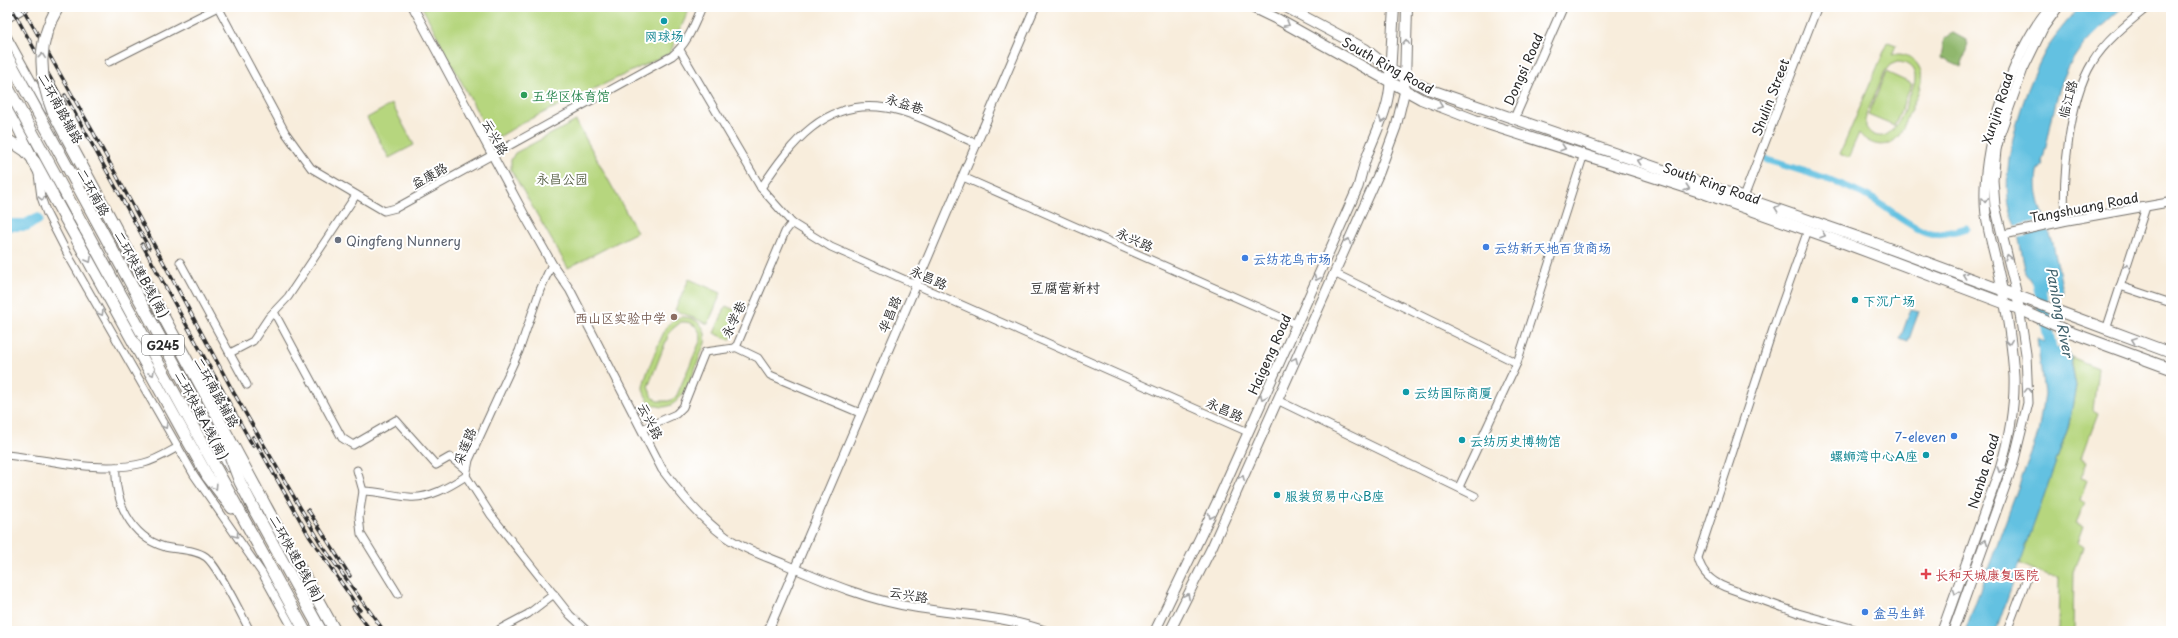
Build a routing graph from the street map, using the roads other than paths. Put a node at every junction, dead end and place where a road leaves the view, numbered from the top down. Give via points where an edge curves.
1 (24, 7) edge
2 (58, 7) edge
3 (218, 7) edge
4 (413, 7) edge
5 (702, 7) edge
6 (1035, 7) edge
7 (1252, 7) edge
8 (1286, 7) edge
9 (1394, 7) edge
10 (1407, 7) edge
11 (1563, 7) edge
12 (1817, 7) edge
13 (2050, 7) edge
14 (2058, 7) edge
15 (2148, 7) edge
16 (7, 17) edge
17 (7, 36) edge
18 (680, 50) junction
19 (7, 56) edge
20 (7, 60) edge
21 (109, 62) dead end
22 (1391, 70) junction
23 (1405, 77) junction
24 (7, 81) edge
25 (1390, 82) junction
26 (7, 86) edge
27 (1405, 90) junction
28 (7, 105) edge
29 (1514, 119) junction
30 (7, 140) edge
31 (977, 144) junction
32 (492, 154) junction
33 (1584, 154) junction
34 (33, 160) junction
35 (963, 177) junction
36 (761, 188) junction
37 (356, 195) junction
38 (1744, 196) junction
39 (2171, 202) edge
40 (2146, 207) junction
41 (77, 210) junction
42 (2065, 221) junction
43 (792, 223) junction
44 (1808, 230) junction
45 (2002, 235) junction
46 (180, 262) dead end
47 (552, 264) junction
48 (1334, 273) junction
49 (916, 284) junction
50 (2120, 286) junction
51 (2002, 289) junction
52 (2017, 295) junction
53 (2003, 303) junction
54 (2171, 303) edge
55 (2019, 309) junction
56 (274, 312) junction
57 (1296, 324) junction
58 (2106, 330) junction
59 (735, 347) junction
60 (230, 353) junction
61 (2171, 353) edge
62 (1517, 363) junction
63 (2171, 369) edge
64 (247, 385) dead end
65 (204, 391) junction
66 (1277, 400) junction
67 (860, 413) junction
68 (2026, 413) junction
69 (2012, 415) junction
70 (208, 425) junction
71 (642, 429) junction
72 (1248, 432) junction
73 (178, 447) junction
74 (7, 455) edge
75 (231, 458) junction
76 (116, 467) junction
77 (357, 470) dead end
78 (466, 473) junction
79 (1458, 487) junction
80 (362, 491) junction
81 (1476, 496) dead end
82 (255, 511) junction
83 (270, 514) junction
84 (252, 535) junction
85 (794, 568) junction
86 (2029, 573) dead end
87 (398, 594) dead end
88 (554, 594) junction
89 (500, 629) dead end
90 (250, 631) edge
91 (294, 631) edge
92 (306, 631) edge
93 (320, 631) edge
94 (335, 631) edge
95 (341, 631) edge
96 (587, 631) edge
97 (768, 631) edge
98 (1046, 631) edge
99 (1155, 631) edge
100 (1170, 631) edge
101 (1862, 631) edge
102 (1942, 631) edge
103 (1953, 631) edge
104 (2007, 631) edge

1 - 16 main road
65 -> 2 highway, bridge via 73,152 47,98 41,74 42,56 48,30
3 - 21 street
3 - 37 street, 益康路 via 285,132 311,168
4 - 32 street, 云兴路
5 - 18 street, 益康路 via 689,37
6 - 31 street, 华昌路
7 -> 25 main road, South Ring Road
8 - 22 main road, South Ring Road via 1365,49
9 - 22 main road
23 -> 10 main road
11 - 29 street, Dongsi Road
12 - 38 street, Shulin Street
13 -> 51 main road, Xunjin Road via 2022,52 1992,138 1987,161 1985,201
14 - 45 main road, Xunjin Road via 2043,28 2031,52 2000,133 1993,180 1995,206
15 - 42 street, 临江路 via 2100,51 2083,83 2070,136
17 - 95 street, 二环南路辅路 via 192,372
18 - 32 street, 益康路
18 - 36 street, 永昌路
19 - 70 highway, 二环快速B线(南)
20 - 93 main road, 二环南路 / G245
22 - 23 main road, South Ring Road
22 - 25 main road
23 - 27 main road
23 - 29 main road, South Ring Road via 1428,89
24 - 41 main road, 二环南路 / G245
25 - 27 main road, South Ring Road
25 -> 57 main road, Haigeng Road via 1383,120 1367,156 1358,187
26 - 84 highway, 二环快速A线(南), bridge
27 -> 33 main road, South Ring Road via 1475,120
48 -> 27 main road, Haigeng Road via 1379,173 1396,127
28 - 34 main road
38 -> 29 main road, South Ring Road
30 - 34 main road via 25,151
31 - 35 street, 华昌路
31 - 36 street, 永益巷 via 887,108 868,106 848,109 826,118 803,133 777,163
32 - 37 street, 益康路 via 390,211 384,211
32 - 47 street, 云兴路
33 -> 44 main road, South Ring Road
33 - 62 street
34 - 41 main road
34 -> 73 street via 43,205 52,225
34 -> 84 highway via 214,485
35 - 49 street, 华昌路
35 - 57 street, 永兴路
36 - 43 street, 永昌路
37 - 56 street via 288,297
51 -> 38 main road, South Ring Road
39 - 40 street, Tangshuang Road
40 - 42 street, Tangshuang Road
50 -> 40 street
41 - 92 main road, 二环南路 / G245
42 - 45 street, Tangshuang Road
43 - 49 street, 永昌路 via 831,247
43 - 59 street, 永学巷 via 785,232
44 -> 53 main road, South Ring Road
44 - 101 street via 1698,558 1703,572 1713,582 1798,613
52 -> 45 main road, Xunjin Road
46 - 60 street
47 - 71 street, 云兴路 via 570,290
47 - 78 street, 采莲路
48 - 62 street
66 -> 48 main road, Haigeng Road
49 - 67 street, 华昌路
49 - 72 street, 永昌路
50 - 54 street
50 - 58 street
51 - 52 main road, South Ring Road
51 - 53 main road, Nanba Road
52 - 55 main road, Nanba Road
52 - 58 main road, South Ring Road
53 - 55 main road, South Ring Road
53 -> 69 main road, Nanba Road via 2014,376
55 - 63 main road, South Ring Road via 2070,332
68 -> 55 main road, Nanba Road via 2028,378
56 - 60 street via 253,341
56 - 78 street via 342,438 354,445 396,420 436,465 450,457
57 -> 72 main road, Haigeng Road
61 -> 58 main road, South Ring Road
59 - 67 street via 758,358 770,375
59 - 71 street, 永学巷 via 705,352 683,407 676,414
60 - 64 street
62 - 79 street
65 - 75 highway, bridge
65 - 83 highway, bridge
66 - 79 street
100 -> 66 main road, Haigeng Road via 1212,547
67 - 85 street, 华昌路
68 - 69 main road via 2020,409
103 -> 68 main road, Nanba Road via 2013,464
69 -> 102 main road, Nanba Road via 2000,469
70 - 75 highway, bridge
70 - 82 highway, 二环快速B线(南), bridge
71 - 85 street, 云兴路 via 662,469 682,496 704,519 728,538
72 -> 99 main road, Haigeng Road via 1194,553
73 - 76 street via 146,463
73 -> 91 street via 205,492 262,573
74 - 76 street
75 - 82 highway, bridge
75 - 83 highway, bridge via 252,483
76 - 90 street via 118,493 132,524 156,543 199,553 212,562
77 - 80 street
78 - 80 street via 450,486 426,496 409,497
78 - 88 street, 采莲路 via 491,515
79 - 81 street
80 - 87 street via 359,517 361,534
82 - 93 highway, 二环快速B线(南)
83 - 94 highway
84 - 92 highway, 二环快速A线(南)
85 - 97 street, 华昌路
85 - 98 street, 云兴路 via 841,589 891,604 1000,619
86 - 104 street
88 - 89 street via 528,614
88 - 96 street, 采莲路 via 570,615

